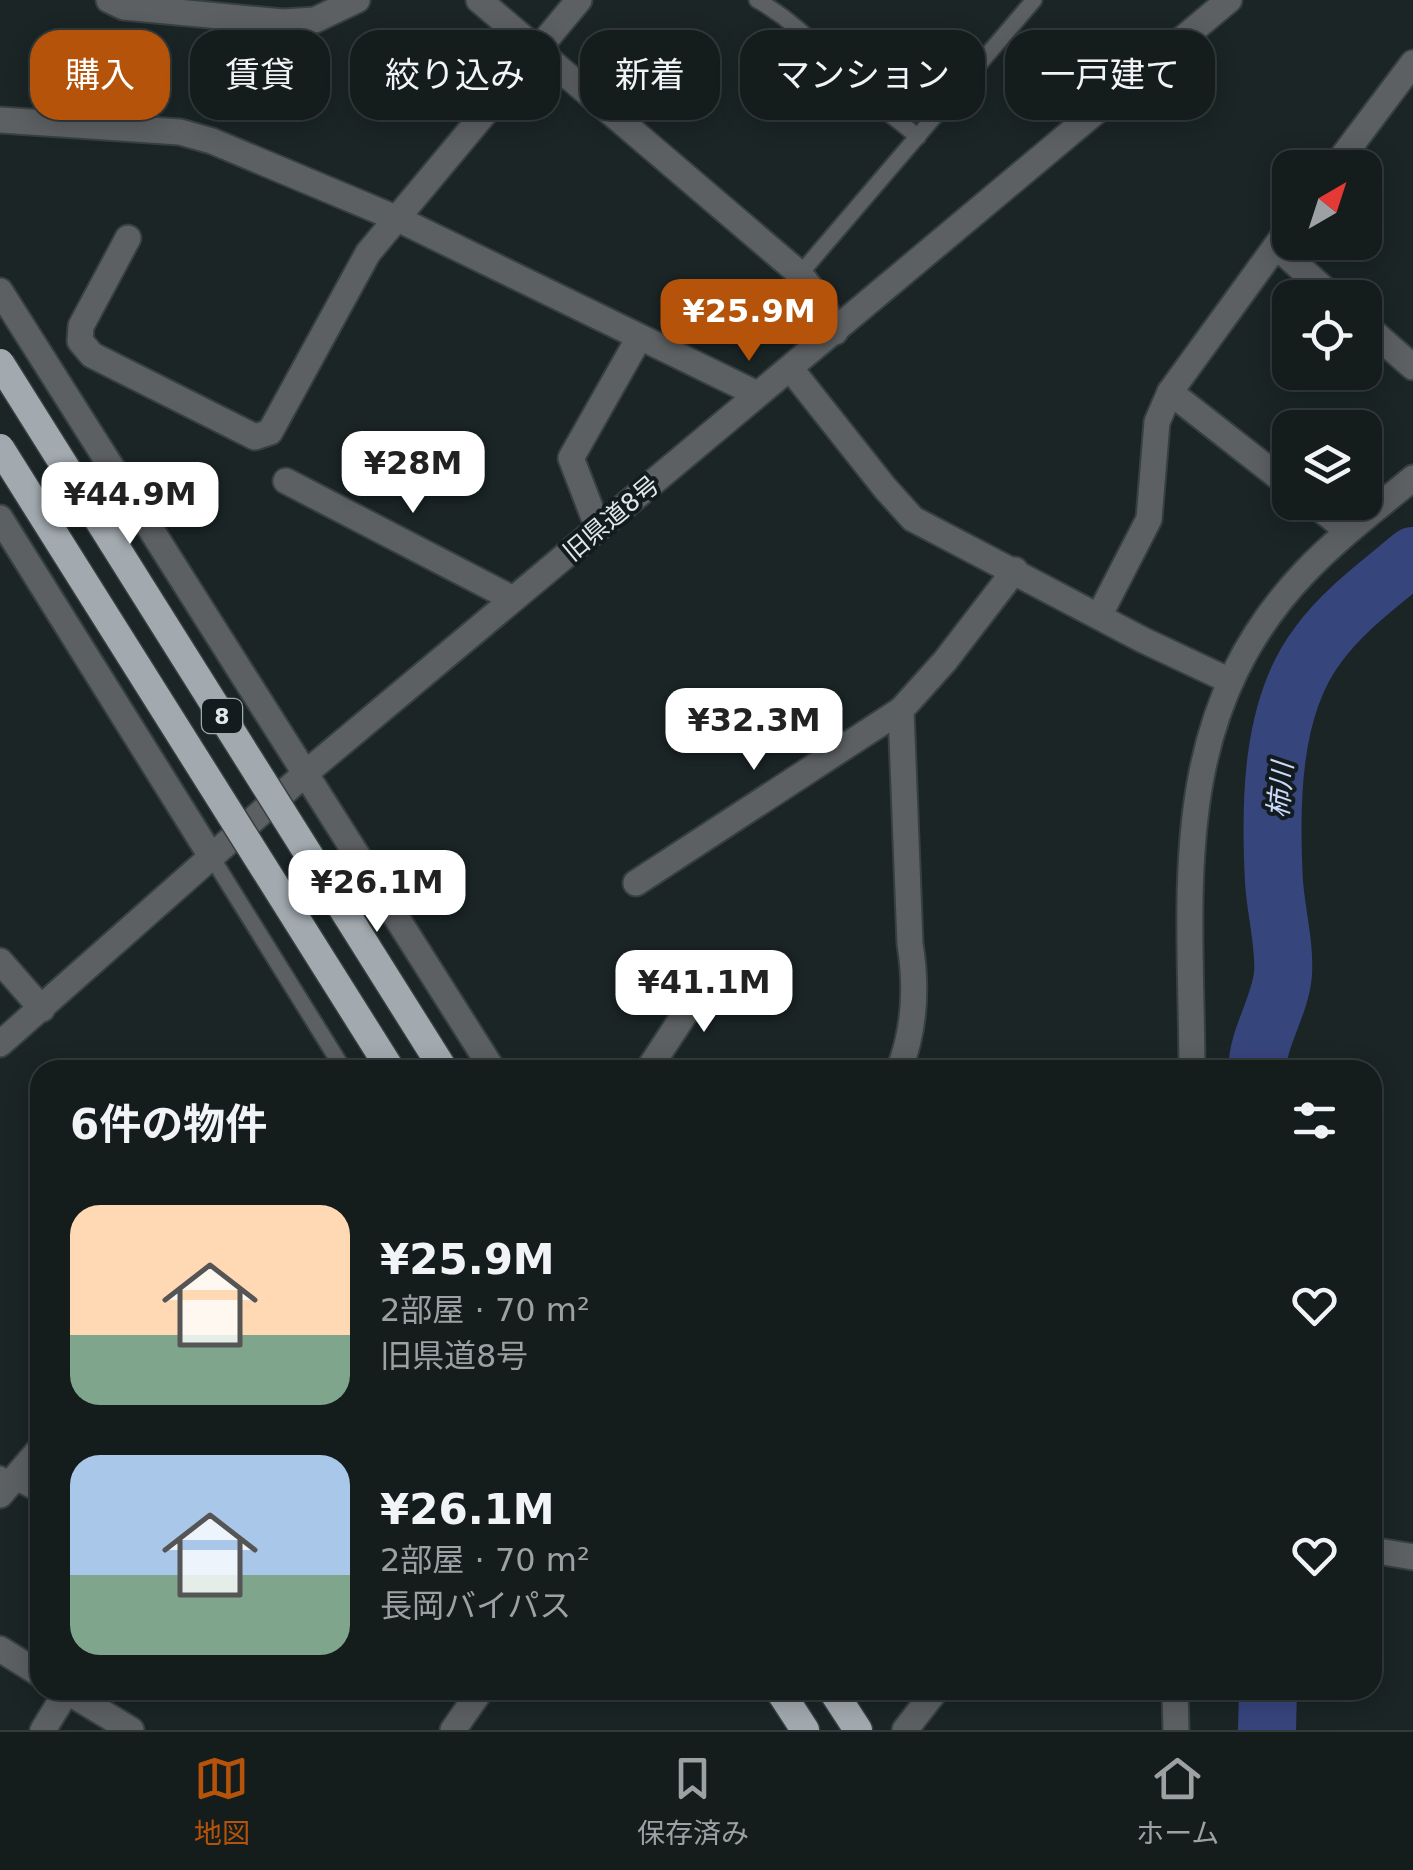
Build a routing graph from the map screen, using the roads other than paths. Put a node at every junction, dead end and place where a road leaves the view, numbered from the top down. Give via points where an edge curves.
1 (109, 0) edge
2 (357, 0) edge
3 (479, 0) edge
4 (579, 0) edge
5 (757, 0) edge
6 (1034, 0) edge
7 (1229, 0) edge
8 (516, 30) edge
9 (556, 30) edge
10 (1413, 62) edge
11 (560, 67) edge
12 (0, 120) edge
13 (482, 120) edge
14 (918, 137) junction
15 (1347, 150) edge
16 (398, 220) junction
17 (128, 238) dead end
18 (1272, 251) edge
19 (1303, 260) edge
20 (800, 274) junction
21 (1319, 280) edge
22 (0, 291) edge
23 (835, 332) junction
24 (638, 338) junction
25 (1382, 339) edge
26 (0, 363) edge
27 (1412, 364) edge
28 (790, 368) junction
29 (1170, 392) junction
30 (755, 393) junction
31 (0, 448) edge
32 (1272, 472) edge
33 (1413, 478) edge
34 (286, 481) dead end
35 (0, 518) edge
36 (1334, 520) edge
37 (598, 528) junction
38 (1348, 531) junction
39 (1015, 570) junction
40 (514, 599) junction
41 (1100, 616) junction
42 (1228, 680) junction
43 (901, 710) junction
44 (306, 772) junction
45 (212, 856) junction
46 (636, 884) dead end
47 (0, 961) edge
48 (713, 970) dead end
49 (42, 1009) junction
50 (0, 1044) edge
51 (338, 1060) edge
52 (385, 1060) edge
53 (438, 1060) edge
54 (487, 1060) edge
55 (654, 1060) edge
56 (902, 1060) edge
57 (1192, 1060) edge
58 (30, 1458) edge
59 (4, 1483) edge
60 (30, 1492) edge
61 (1382, 1551) edge
62 (1413, 1556) edge
63 (0, 1649) edge
64 (30, 1668) edge
65 (60, 1700) edge
66 (82, 1700) edge
67 (474, 1700) edge
68 (785, 1700) edge
69 (838, 1700) edge
70 (928, 1700) edge
71 (1175, 1700) edge
72 (43, 1730) edge
73 (131, 1730) edge
74 (453, 1730) edge
75 (804, 1730) edge
76 (858, 1730) edge
77 (906, 1730) edge
78 (1176, 1730) edge

1 - 2 street via 124,7 283,22 315,20
3 - 8 street
4 - 9 street
5 - 14 lane via 813,39
6 - 14 lane
7 - 23 street, 旧県道8号
10 - 15 street
11 - 20 street
12 - 16 street via 180,132
13 - 16 street
14 - 20 lane
16 - 17 street via 368,253 270,432 254,437 92,355 80,342 81,326
16 - 24 street
18 - 29 street
19 - 21 street
20 - 23 street
22 - 44 street
23 - 28 street, 旧県道8号
24 - 30 street
24 - 37 street via 571,458
25 - 27 street
26 - 53 highway, 8, bridge
28 - 30 street, 旧県道8号
28 - 39 street via 913,518
29 - 32 street
29 - 41 street via 1157,422 1149,519
30 - 37 street, 旧県道8号
31 - 52 highway, 8, bridge
33 - 38 street
34 - 40 street
35 - 45 street
36 - 38 street
37 - 40 street, 旧県道8号
38 - 42 street via 1302,574
39 - 41 street
39 - 43 street
40 - 44 street, 旧県道8号
41 - 42 street
42 - 57 street via 1194,804
43 - 46 street
43 - 56 street via 916,982
44 - 45 street, 旧県道8号
44 - 54 street
45 - 49 street, 旧県道8号
45 - 51 lane
47 - 49 street
48 - 55 street
49 - 50 street, 旧県道8号
58 - 59 street
59 - 60 lane
61 - 62 street
63 - 64 street
65 - 72 street
66 - 73 street
67 - 74 street
68 - 75 highway
69 - 76 highway
70 - 77 street
71 - 78 street

